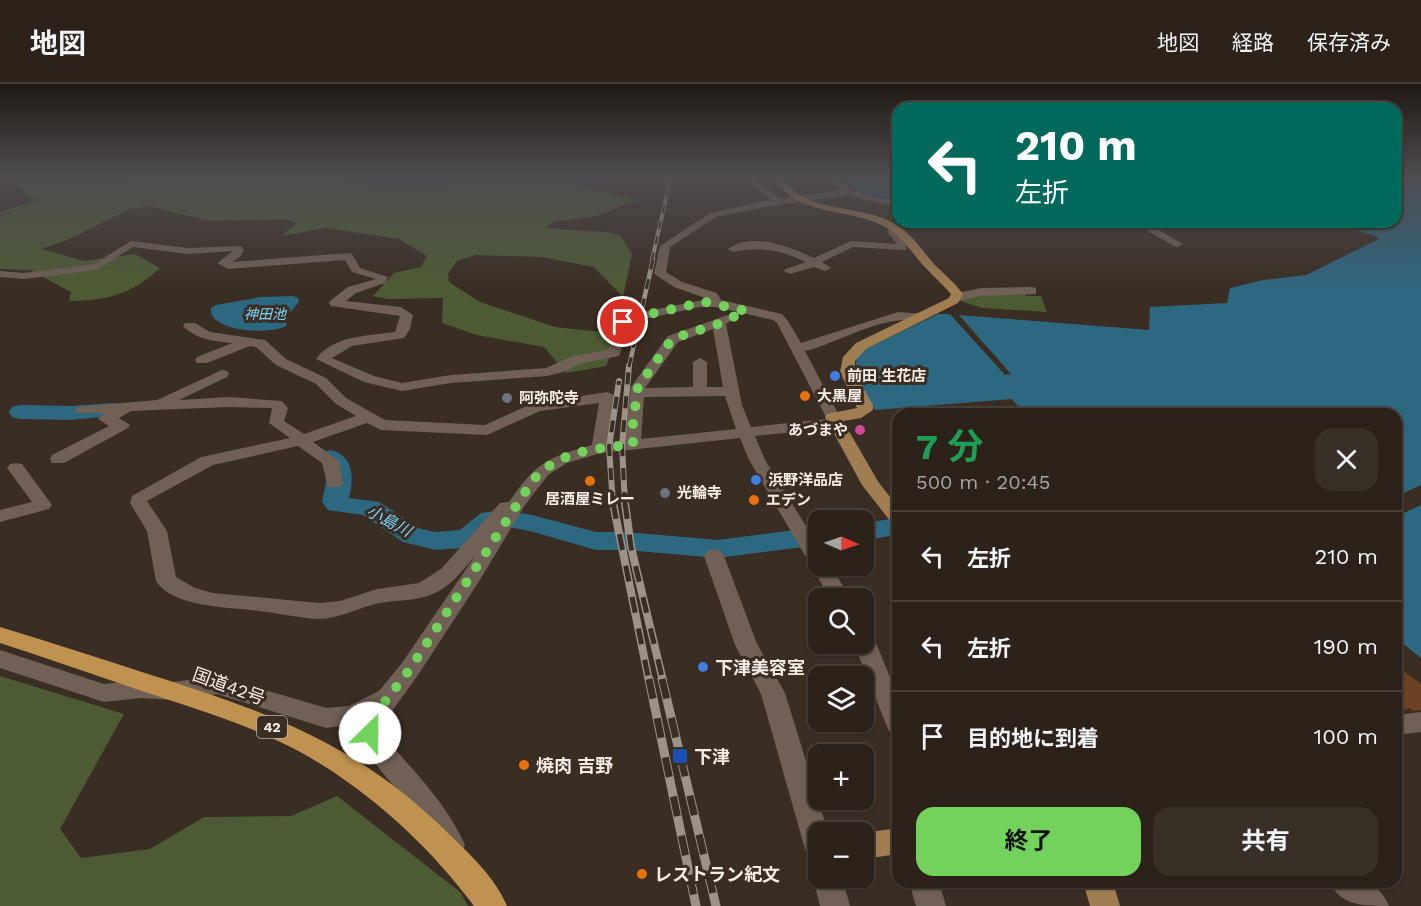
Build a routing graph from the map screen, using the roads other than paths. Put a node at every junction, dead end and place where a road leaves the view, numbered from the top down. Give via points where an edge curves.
1 (717, 214) edge
2 (864, 214) edge
3 (871, 216) joint
4 (892, 225) edge
5 (898, 228) joint
6 (1148, 228) edge
7 (1178, 244) dead end
8 (733, 249) dead end
9 (813, 266) junction
10 (790, 271) dead end
11 (0, 274) edge
12 (1032, 291) dead end
13 (957, 297) junction
14 (716, 303) junction
15 (746, 311) junction
16 (920, 317) junction
17 (718, 324) junction
18 (190, 326) dead end
19 (249, 342) junction
20 (798, 348) junction
21 (202, 360) dead end
22 (700, 362) dead end
23 (222, 374) dead end
24 (731, 391) junction
25 (700, 392) junction
26 (637, 393) junction
27 (155, 405) junction
28 (129, 406) junction
29 (83, 410) dead end
30 (366, 418) junction
31 (834, 420) junction
32 (747, 433) junction
33 (302, 440) junction
34 (633, 445) junction
35 (600, 448) junction
36 (58, 459) dead end
37 (16, 468) dead end
38 (334, 483) dead end
39 (518, 503) junction
40 (892, 511) edge
41 (0, 516) edge
42 (808, 544) edge
43 (714, 556) dead end
44 (0, 634) edge
45 (869, 654) edge
46 (0, 659) edge
47 (394, 690) junction
48 (173, 691) junction
49 (892, 709) edge
50 (1421, 722) edge
51 (1402, 725) edge
52 (811, 822) edge
53 (892, 842) edge
54 (874, 845) edge
55 (467, 872) junction
56 (830, 888) edge
57 (926, 888) edge
58 (1100, 888) edge
59 (492, 906) edge
60 (835, 906) edge
61 (931, 906) edge
62 (1105, 906) edge

1 - 14 street via 665,246 660,273 713,296
2 - 3 main road
3 - 4 main road
5 - 9 street via 892,231 902,242 902,248 851,244
5 - 13 main road
6 - 7 street
8 - 9 street via 770,246 792,251
9 - 10 street
11 - 14 street via 24,276 97,267 132,244 188,251 237,248 237,254 223,263 228,266 348,256 356,270 382,277 381,281 352,290 335,303 401,311 407,315 406,323 399,334 347,343 323,359 369,379 402,387 553,370 578,359 614,353 627,319
12 - 13 street via 981,292
13 - 16 main road
14 - 15 street
15 - 17 street
15 - 20 street via 777,316
16 - 20 street via 875,322
16 - 31 main road via 861,346 851,356 847,372 865,410
17 - 24 street
17 - 26 street via 672,339
18 - 19 street via 206,336
19 - 21 street
19 - 30 street via 257,342 287,366 321,381 340,401
20 - 31 street
22 - 25 street
23 - 27 street
24 - 25 street
24 - 32 street
25 - 26 street
26 - 34 street
27 - 28 street
27 - 33 street via 277,404 277,423
28 - 29 street
28 - 36 street via 106,419 122,425
30 - 33 street
30 - 35 street via 386,426 487,430 536,407 607,397
31 - 32 street
31 - 40 main road via 871,485
32 - 34 street
32 - 42 street via 757,460
33 - 38 street via 332,464
33 - 39 street via 207,461 141,496 139,503 157,531 166,581 213,600 319,611 377,596 423,590 448,574 502,510
34 - 35 street
35 - 39 street via 552,464 533,480
37 - 41 street via 43,505
39 - 47 street
43 - 52 street via 742,634 773,693
44 - 48 highway, 国道42号 / 42
45 - 49 street
46 - 48 street via 104,693
47 - 48 street via 360,714 340,719 314,716 217,684
47 - 55 street via 370,725 374,742 429,808
48 - 55 highway, 国道42号 / 42 via 270,726 355,772 415,820
50 - 51 street
53 - 54 main road
55 - 59 highway, 国道42号 / 42
56 - 60 street
57 - 61 street
58 - 62 main road

